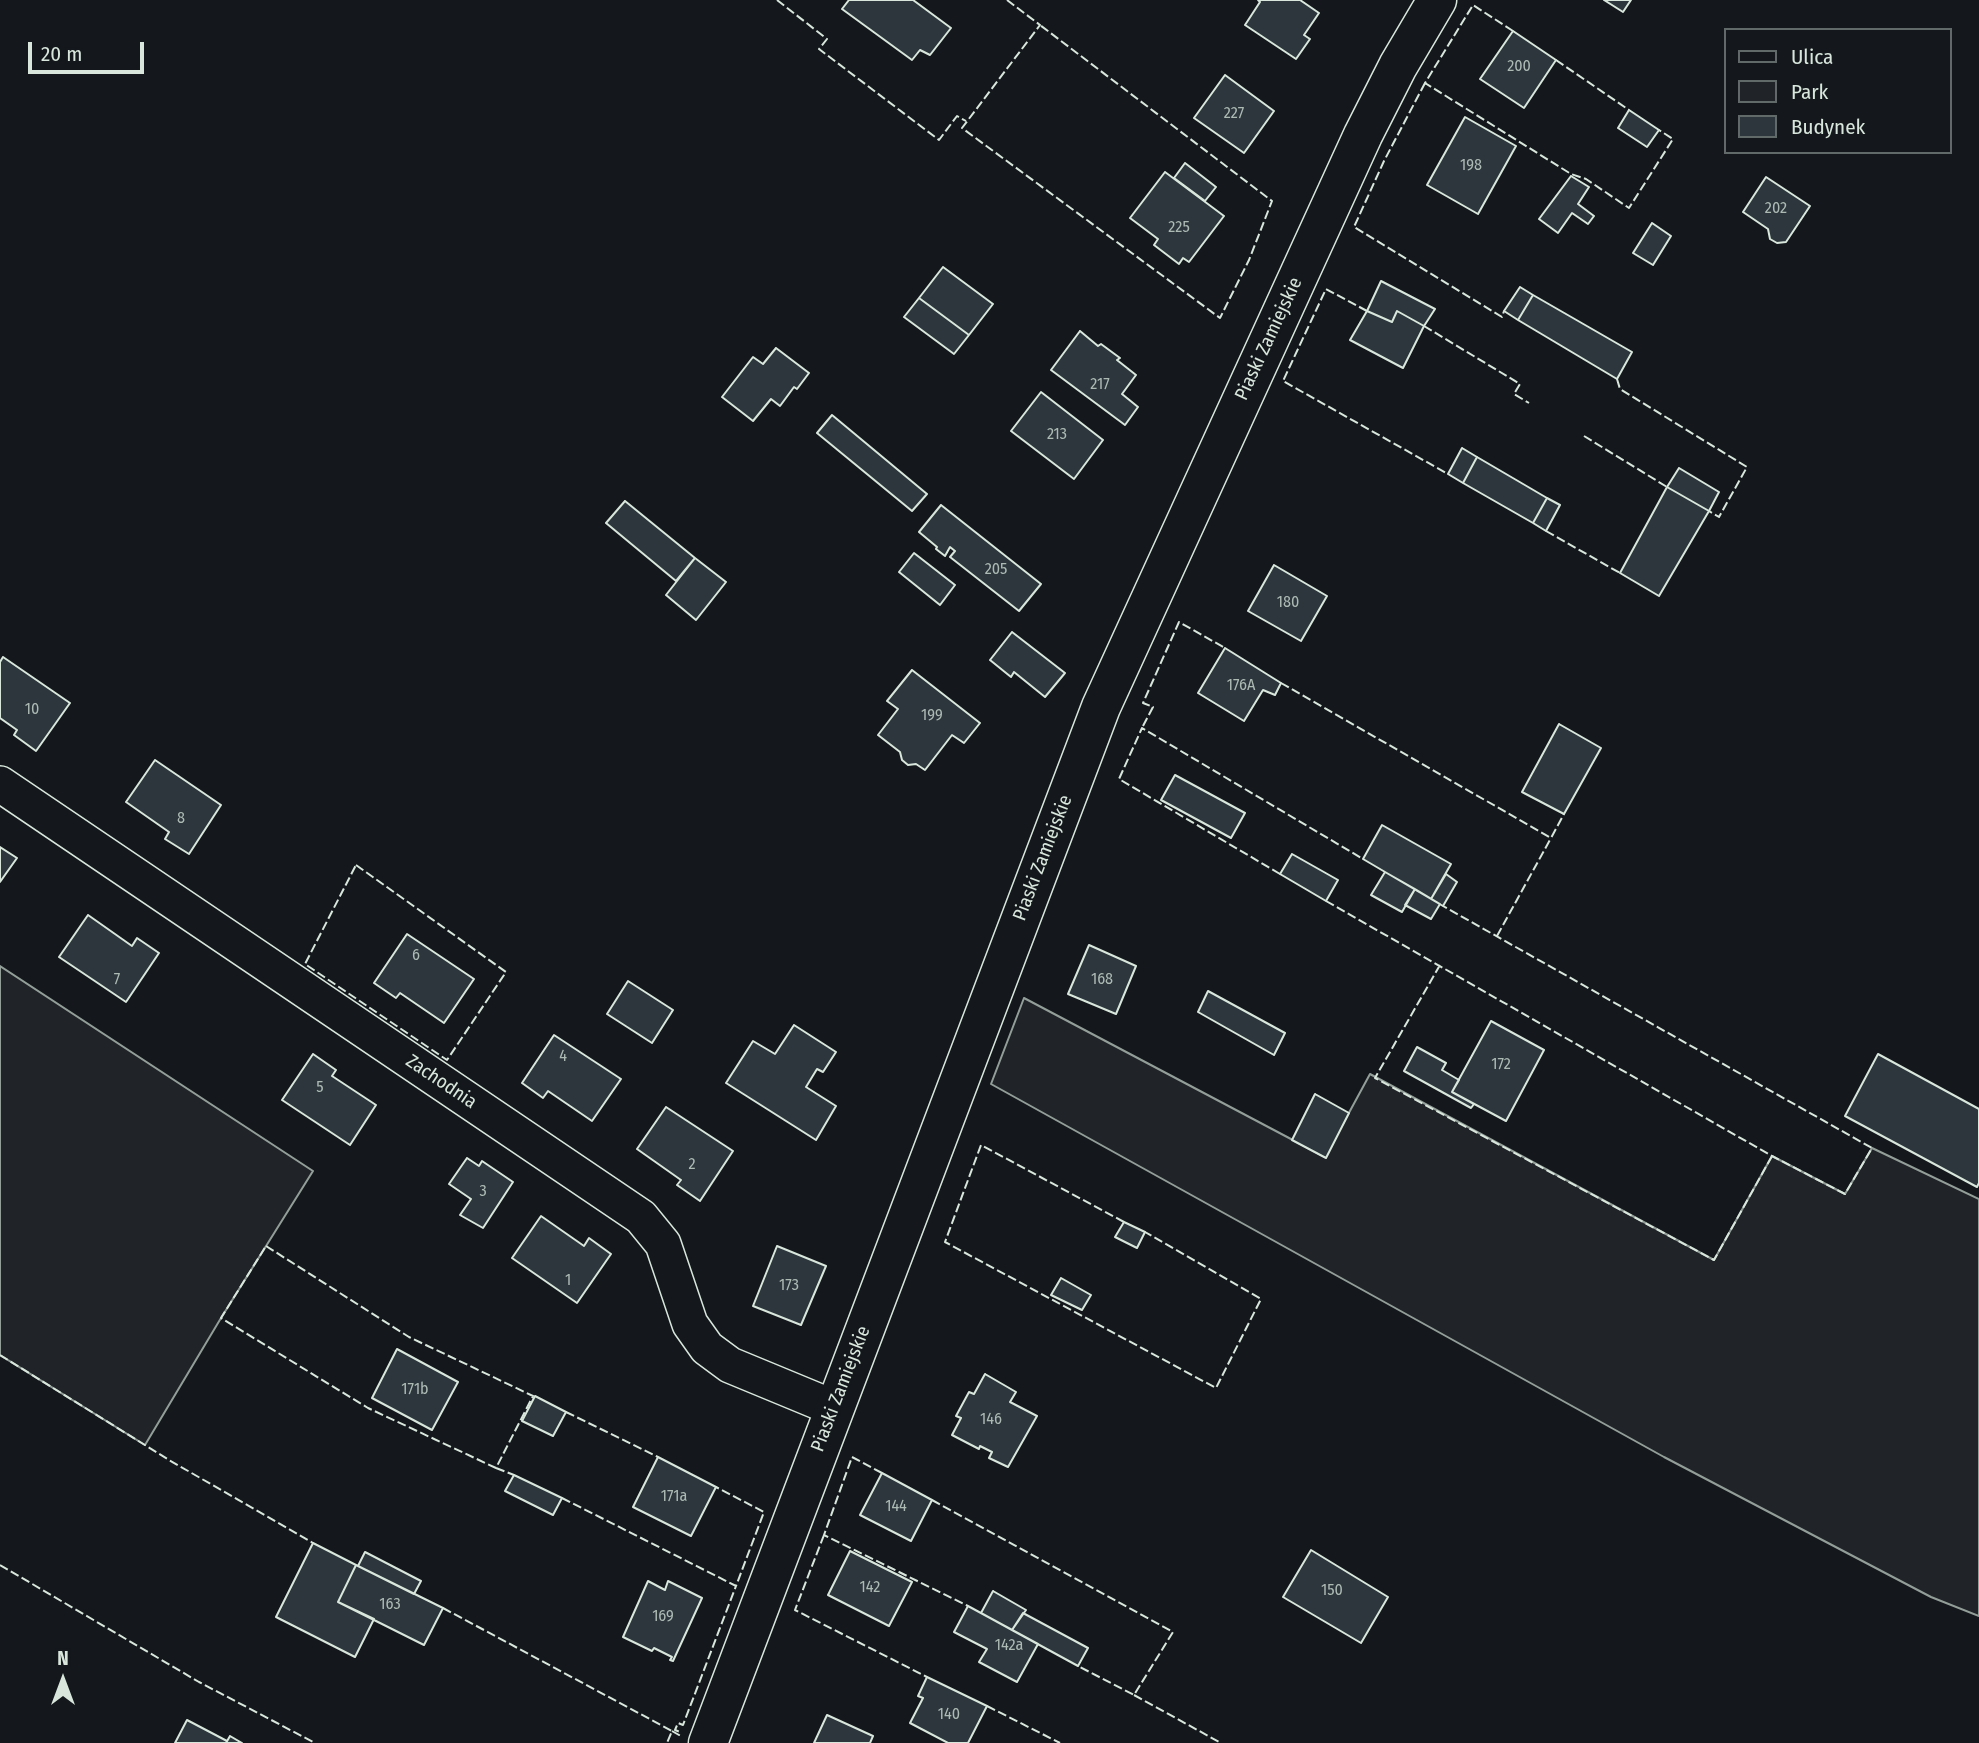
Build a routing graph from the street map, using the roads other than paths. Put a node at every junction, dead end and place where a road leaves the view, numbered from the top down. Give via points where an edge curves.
1 (1437, 0) edge
2 (0, 784) edge
3 (834, 1408) junction
4 (708, 1743) edge

1 - 3 street, Piaski Zamiejskie via 1363,135 1101,707
2 - 3 street, Zachodnia via 640,1216 663,1244 690,1324 707,1348 730,1365
3 - 4 street, Piaski Zamiejskie

